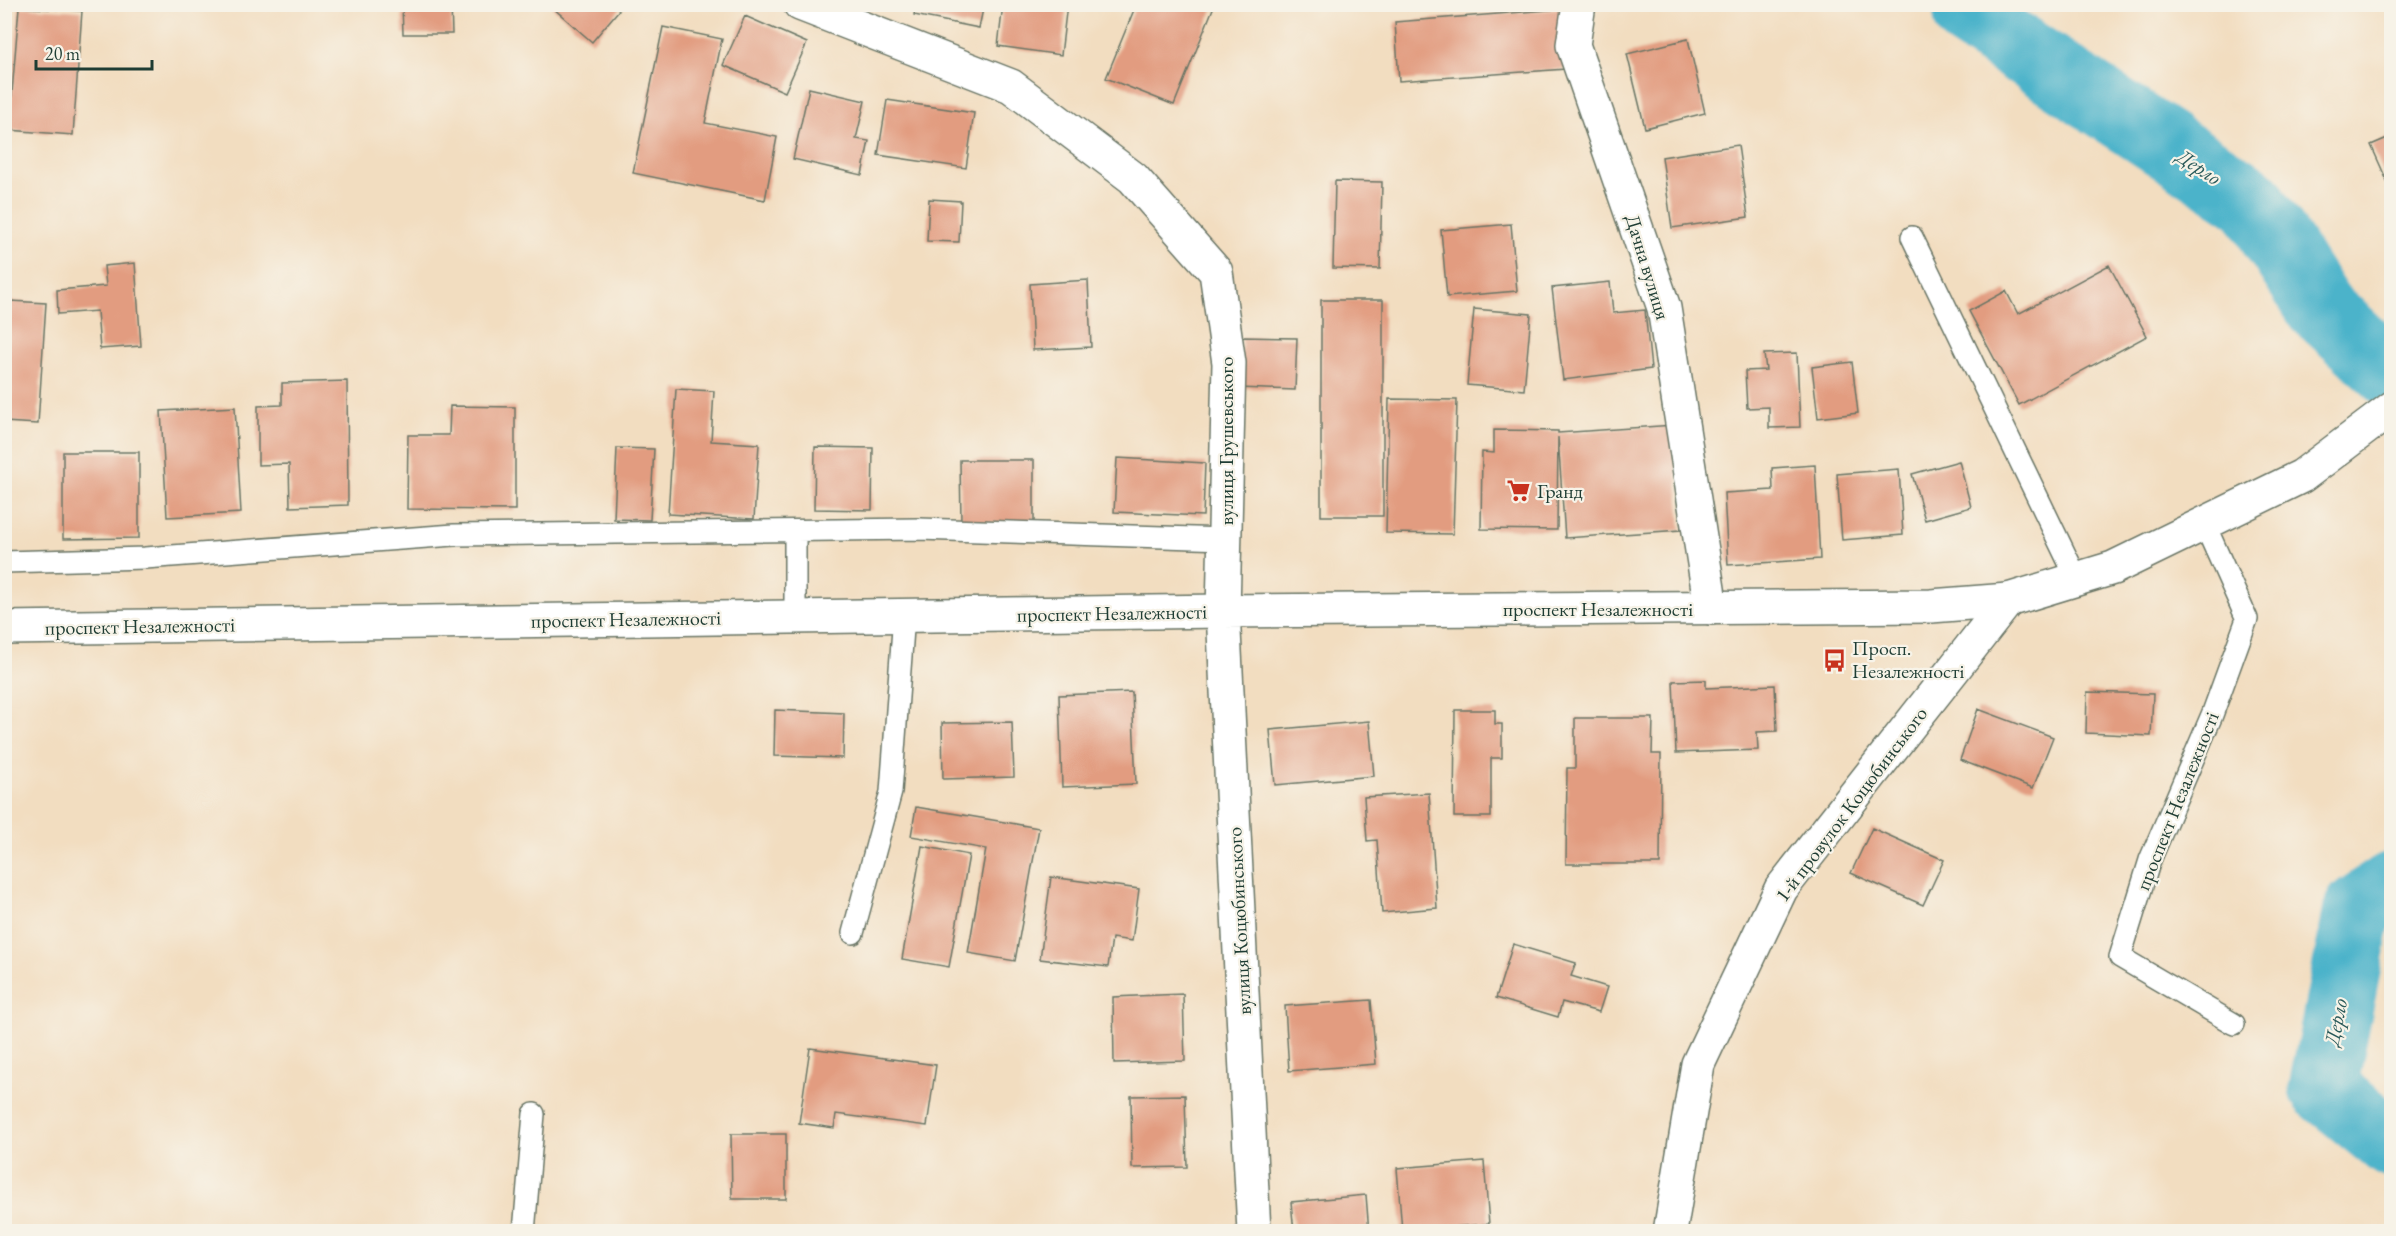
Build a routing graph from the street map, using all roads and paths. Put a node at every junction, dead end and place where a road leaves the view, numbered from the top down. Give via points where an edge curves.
1 (800, 4) edge
2 (1579, 4) edge
3 (1912, 237) dead end
4 (2391, 408) edge
5 (2204, 523) junction
6 (795, 531) junction
7 (1225, 539) junction
8 (4, 562) edge
9 (2077, 579) junction
10 (2008, 600) junction
11 (1711, 608) junction
12 (1223, 611) junction
13 (904, 615) junction
14 (795, 617) junction
15 (4, 628) edge
16 (853, 933) dead end
17 (2234, 1024) dead end
18 (534, 1114) dead end
19 (524, 1232) edge
20 (1254, 1232) edge
21 (1670, 1232) edge

1 - 7 street, вулиця Грушевського via 1011,86 1133,178 1216,272 1229,363
2 - 11 street, Дачна вулиця via 1573,45 1664,308
3 - 9 lane
4 - 5 street, проспект Незалежності via 2302,476
5 - 9 street, проспект Незалежності via 2113,568
5 - 17 lane, проспект Незалежності via 2247,619 2212,715 2150,860 2120,957
6 - 7 lane via 919,529
6 - 8 lane via 454,535 145,558
6 - 14 lane
7 - 12 street, вулиця Грушевського
9 - 10 street, проспект Незалежності
10 - 11 street, проспект Незалежності via 1931,606
10 - 21 street, 1-й провулок Коцюбинського via 1781,889 1698,1064
11 - 12 street, проспект Незалежності
12 - 13 street, проспект Незалежності
12 - 20 street, вулиця Коцюбинського
13 - 14 street, проспект Незалежності
13 - 16 lane via 891,792
14 - 15 street, проспект Незалежності
18 - 19 lane

